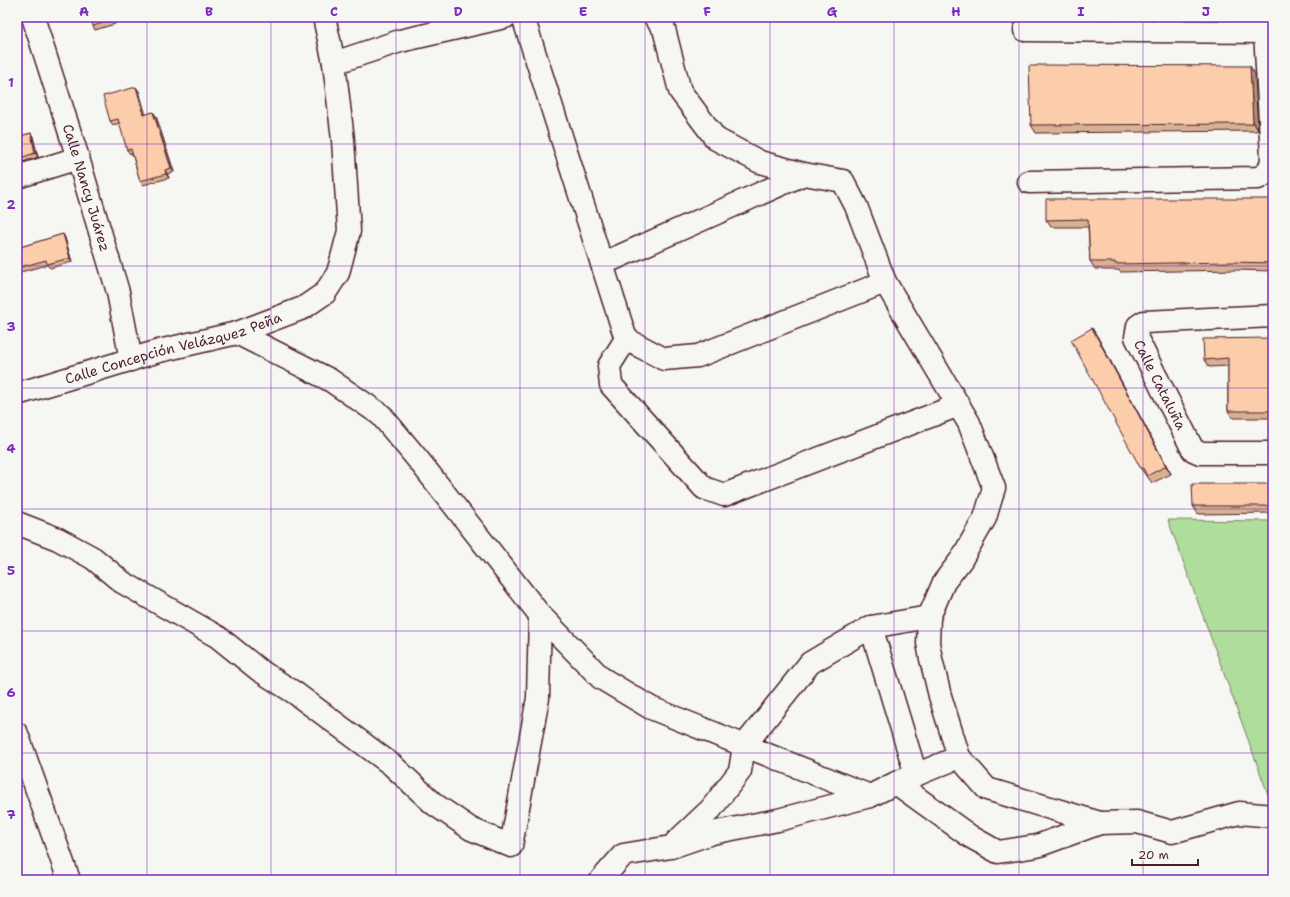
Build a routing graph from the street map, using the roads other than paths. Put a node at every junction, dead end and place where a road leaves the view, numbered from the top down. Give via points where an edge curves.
1 (33, 17) edge
2 (324, 17) edge
3 (506, 17) edge
4 (523, 17) edge
5 (655, 17) edge
6 (1262, 24) edge
7 (1025, 30) dead end
8 (334, 63) junction
9 (78, 158) junction
10 (804, 174) junction
11 (17, 178) edge
12 (1029, 182) dead end
13 (602, 264) junction
14 (885, 282) junction
15 (1273, 316) edge
16 (237, 334) junction
17 (626, 339) junction
18 (131, 360) junction
19 (17, 394) edge
20 (959, 405) junction
21 (1273, 453) edge
22 (17, 522) edge
23 (540, 615) junction
24 (929, 617) junction
25 (871, 627) junction
26 (17, 734) edge
27 (744, 746) junction
28 (959, 757) junction
29 (916, 775) junction
30 (896, 783) junction
31 (870, 796) junction
32 (1273, 816) edge
33 (1100, 822) junction
34 (670, 847) junction
35 (69, 880) edge
36 (601, 880) edge

1 - 9 street, Calle Nancy Juárez
2 - 8 street
3 - 8 street via 400,41
4 - 13 street
5 - 10 street via 664,29 680,91 716,139 760,162
6 - 7 street
6 - 12 street via 1272,157 1270,170 1266,174 1258,178
8 - 16 street, Calle Concepción Velázquez Peña via 343,140 349,231 338,273 325,293 303,308
9 - 11 street
9 - 18 street, Calle Nancy Juárez via 118,292
10 - 13 street
10 - 14 street via 843,181 856,206
13 - 17 street
14 - 17 street via 698,356 664,358
14 - 20 street
15 - 21 street, Calle Cataluña via 1144,322 1138,326 1136,337 1193,450
16 - 18 street, Calle Concepción Velázquez Peña via 159,351
16 - 23 street via 330,380 380,415
17 - 20 street via 609,366 612,385 704,488 724,494
18 - 19 street, Calle Concepción Velázquez Peña
20 - 24 street via 969,423 994,488 985,518 962,560 944,582
22 - 23 street via 58,539 93,558 122,582 218,637 259,670 296,693 392,765 434,804 472,829 510,846 538,698
23 - 27 street via 602,678 651,708
24 - 25 street
24 - 28 street via 928,643 931,659
25 - 27 street via 810,663
25 - 29 street
26 - 35 street
27 - 31 street
27 - 34 street via 740,771 711,809
28 - 29 street
28 - 33 street via 987,789
29 - 30 street
30 - 31 street
30 - 33 street via 998,852 1037,846
31 - 34 street via 778,820 712,833
32 - 33 street via 1239,813 1172,832 1137,822
34 - 36 street via 623,855

